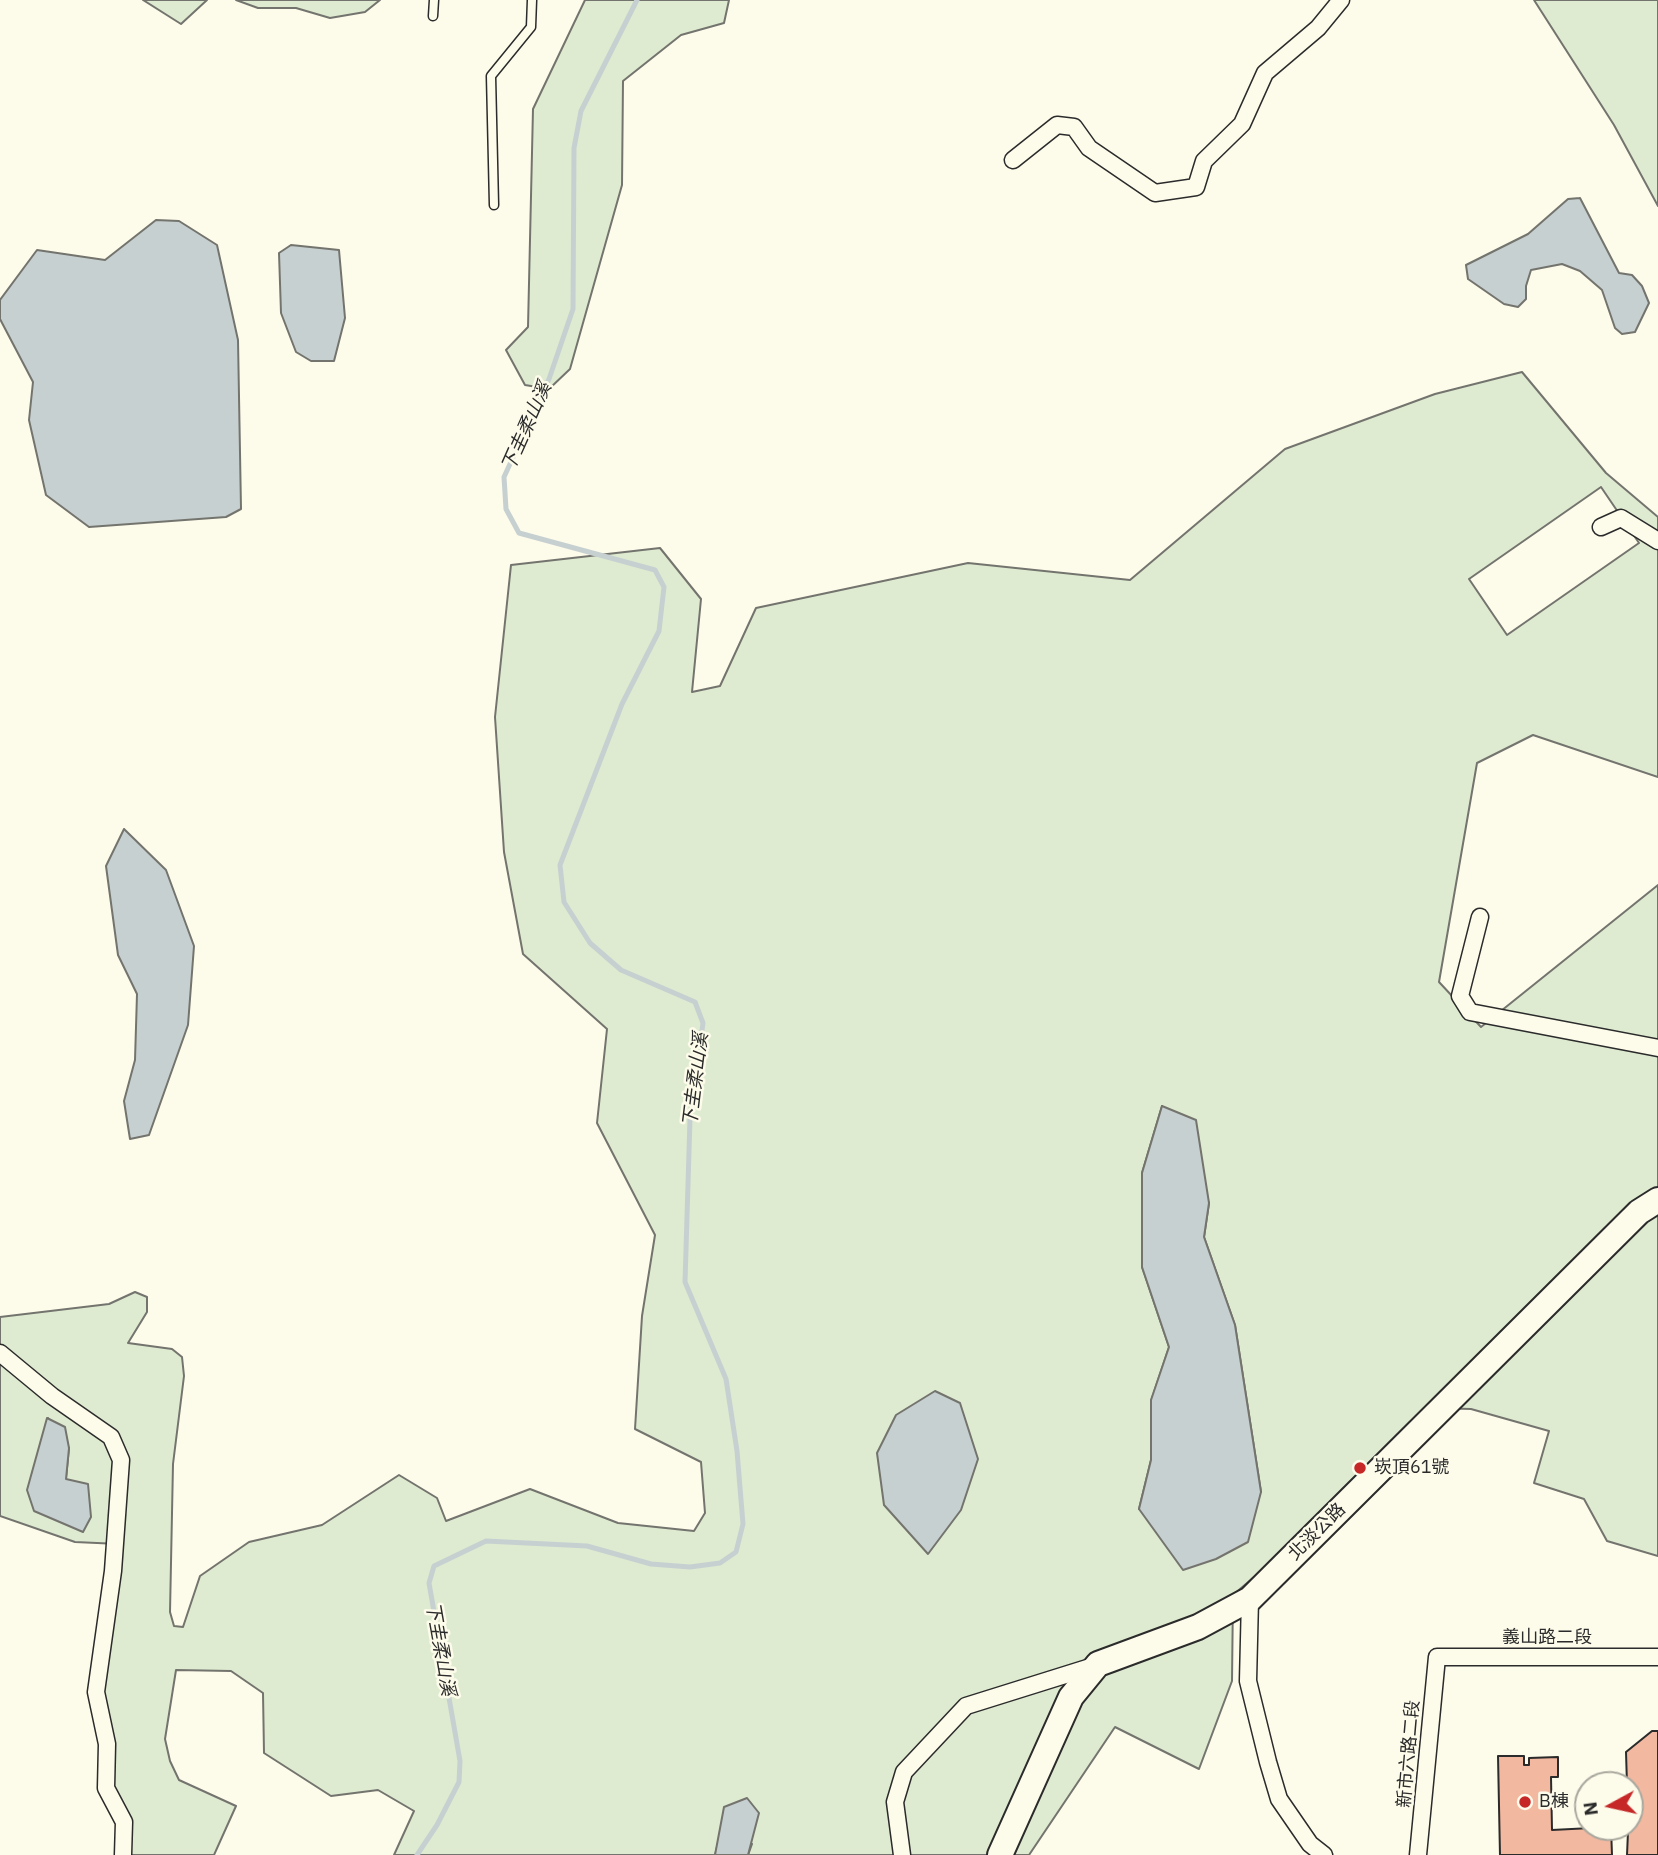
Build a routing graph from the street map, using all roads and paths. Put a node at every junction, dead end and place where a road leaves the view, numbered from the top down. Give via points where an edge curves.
1 (434, 0) edge
2 (532, 0) edge
3 (1342, 0) edge
4 (433, 16) dead end
5 (1013, 160) dead end
6 (494, 205) dead end
7 (1601, 527) dead end
8 (1658, 541) edge
9 (1480, 917) dead end
10 (1658, 1048) edge
11 (1658, 1200) edge
12 (0, 1353) edge
13 (1250, 1600) junction
14 (1437, 1657) joint
15 (1658, 1657) edge
16 (1098, 1664) junction
17 (123, 1855) edge
18 (902, 1855) edge
19 (1000, 1855) edge
20 (1324, 1855) edge
21 (1418, 1855) edge

1 - 4 lane
2 - 6 lane via 531,27 491,76
3 - 5 street via 1318,28 1265,73 1242,124 1204,161 1196,187 1155,193 1089,148 1074,127 1057,125
7 - 8 street via 1621,518
9 - 10 street via 1460,996 1470,1012
11 - 13 main road, 北淡公路 via 1639,1212
12 - 17 street via 111,1437 121,1460 113,1571 96,1692 107,1744 106,1788 124,1822
13 - 16 main road, 北淡公路 via 1198,1628
13 - 20 street via 1248,1681 1268,1762 1279,1799 1310,1844
14 - 15 street, 義山路二段
14 - 21 street, 新市六路二段
16 - 18 street via 966,1706 904,1772 895,1802
16 - 19 main road via 1071,1698

